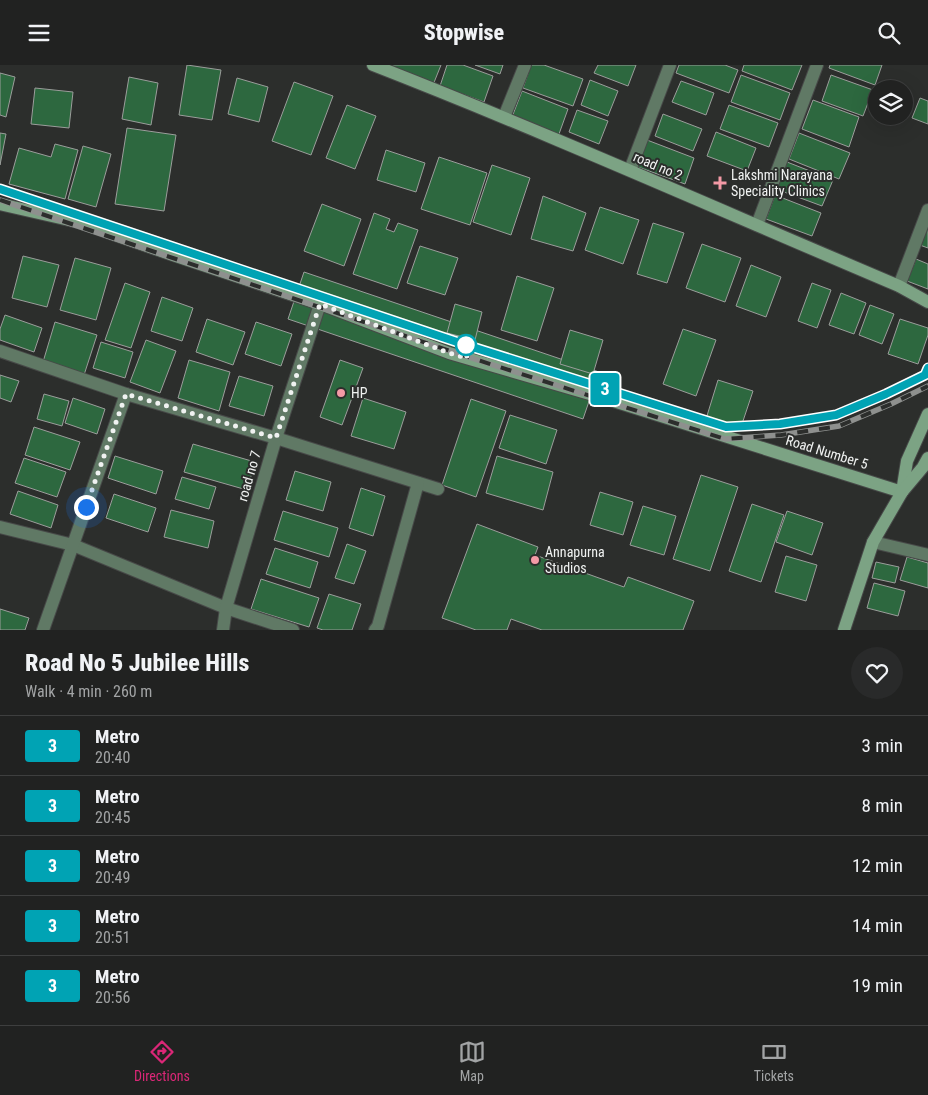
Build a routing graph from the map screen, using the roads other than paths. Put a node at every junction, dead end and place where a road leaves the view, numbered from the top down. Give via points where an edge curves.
1 (525, 65) edge
2 (670, 65) edge
3 (817, 65) edge
4 (377, 66) edge
5 (504, 117) junction
6 (630, 170) junction
7 (0, 204) edge
8 (928, 210) edge
9 (757, 225) junction
10 (899, 286) junction
11 (928, 302) edge
12 (320, 304) junction
13 (0, 351) edge
14 (126, 394) junction
15 (928, 414) edge
16 (276, 438) junction
17 (928, 458) edge
18 (418, 483) junction
19 (438, 489) dead end
20 (902, 492) junction
21 (0, 527) edge
22 (873, 542) junction
23 (73, 545) junction
24 (928, 555) edge
25 (226, 608) junction
26 (43, 630) edge
27 (222, 630) edge
28 (293, 630) edge
29 (375, 630) edge
30 (844, 630) edge

1 - 5 street
2 - 6 street
3 - 9 street
4 - 5 main road, road no 2
5 - 6 main road, road no 2
6 - 9 main road, road no 2
7 - 12 main road, Road Number 5 via 78,222
8 - 10 street
9 - 10 main road, road no 2
10 - 11 main road, road no 2
12 - 16 street, road no 7
12 - 20 main road, Road Number 5 via 449,353
13 - 14 street
14 - 16 street
14 - 23 street
15 - 20 main road via 908,461
16 - 18 street
16 - 25 street, road no 7
17 - 20 main road
18 - 19 street
18 - 29 street
20 - 22 main road
21 - 23 street
22 - 24 street
22 - 30 main road
23 - 25 street
23 - 26 street
25 - 27 street, road no 7
25 - 28 street

